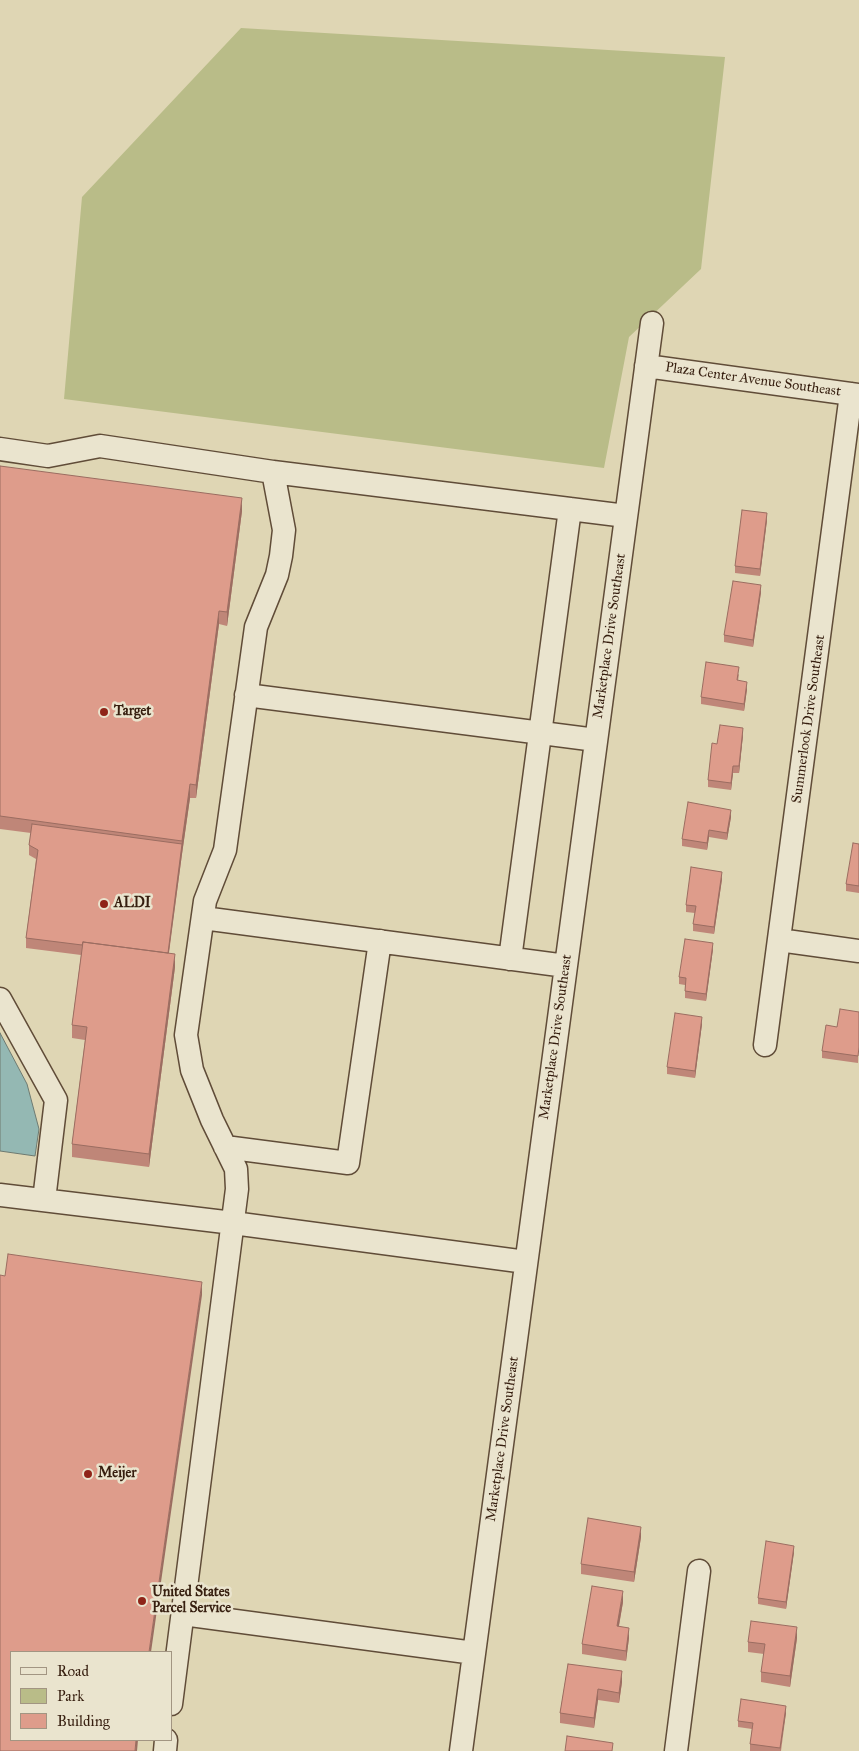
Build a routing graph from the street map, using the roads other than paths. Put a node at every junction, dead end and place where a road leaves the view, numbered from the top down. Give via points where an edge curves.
1 (652, 323) dead end
2 (646, 366) junction
3 (855, 394) edge
4 (0, 449) edge
5 (273, 472) junction
6 (570, 509) junction
7 (626, 516) junction
8 (246, 695) junction
9 (540, 733) junction
10 (596, 740) junction
11 (203, 918) junction
12 (779, 940) junction
13 (380, 942) junction
14 (859, 951) edge
15 (510, 959) junction
16 (566, 966) junction
17 (0, 999) edge
18 (765, 1045) dead end
19 (226, 1147) junction
20 (0, 1195) edge
21 (44, 1200) junction
22 (232, 1223) junction
23 (526, 1262) junction
24 (699, 1572) dead end
25 (183, 1614) junction
26 (474, 1653) junction
27 (172, 1696) edge
28 (461, 1751) edge
29 (676, 1751) edge

1 - 2 street, Marketplace Drive Southeast
2 - 3 street, Plaza Center Avenue Southeast
2 - 7 street, Marketplace Drive Southeast
3 - 12 street, Summerlook Drive Southeast
4 - 5 street via 48,456 100,446
5 - 6 street
5 - 8 street via 284,530 281,556 277,575 256,627
6 - 7 street
6 - 9 street
7 - 10 street, Marketplace Drive Southeast
8 - 9 street
8 - 11 street via 225,850 205,901
9 - 10 street
9 - 15 street
10 - 16 street, Marketplace Drive Southeast
11 - 13 street
11 - 19 street via 186,1035 192,1070
12 - 14 street
12 - 18 street, Summerlook Drive Southeast
13 - 15 street
13 - 19 street via 348,1163
15 - 16 street
16 - 23 street, Marketplace Drive Southeast
17 - 21 street via 56,1100
19 - 22 street via 236,1169 237,1190
20 - 21 street
21 - 22 street
22 - 23 street
22 - 25 street
23 - 26 street, Marketplace Drive Southeast
24 - 29 street
25 - 26 street
25 - 27 street
26 - 28 street, Marketplace Drive Southeast

